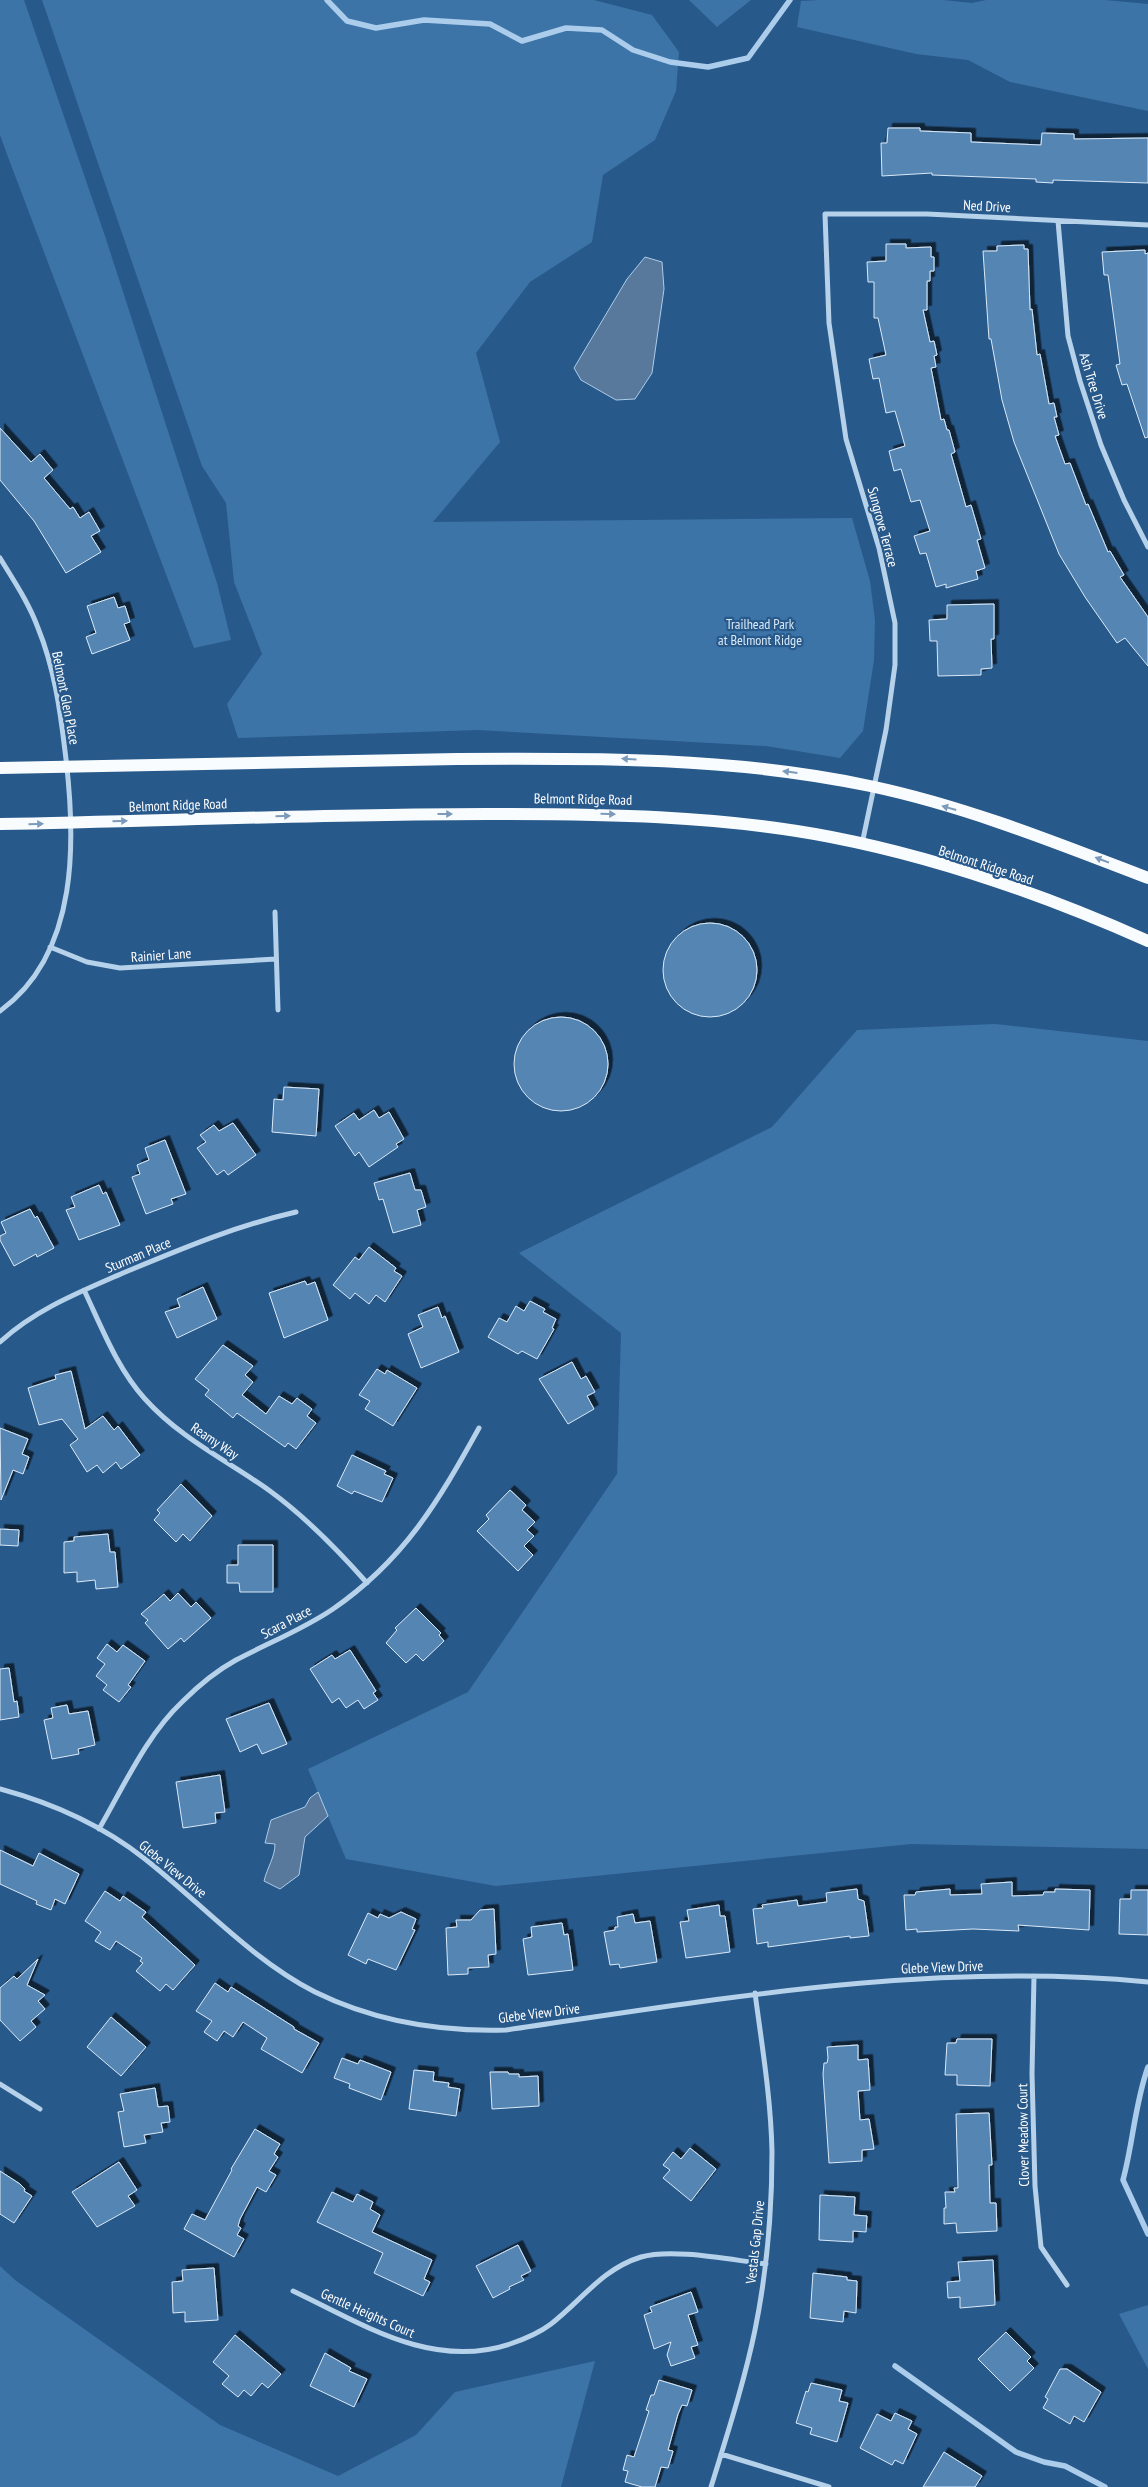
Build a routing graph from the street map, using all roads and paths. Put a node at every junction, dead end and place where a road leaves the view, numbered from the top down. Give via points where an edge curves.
1 (825, 214) joint
2 (1058, 221) junction
3 (1148, 224) edge
4 (1148, 547) edge
5 (0, 558) edge
6 (68, 767) junction
7 (0, 768) edge
8 (872, 786) junction
9 (72, 823) junction
10 (0, 824) edge
11 (862, 844) junction
12 (1148, 878) edge
13 (275, 912) dead end
14 (1148, 941) edge
15 (50, 947) junction
16 (276, 959) junction
17 (0, 1010) edge
18 (278, 1010) dead end
19 (296, 1212) dead end
20 (84, 1290) junction
21 (0, 1342) edge
22 (479, 1428) dead end
23 (367, 1583) junction
24 (0, 1789) edge
25 (99, 1829) junction
26 (1034, 1976) junction
27 (1148, 1982) edge
28 (755, 1994) junction
29 (0, 2084) edge
30 (40, 2109) dead end
31 (766, 2264) junction
32 (1067, 2285) dead end
33 (293, 2291) dead end
34 (721, 2454) junction
35 (711, 2487) edge
36 (829, 2487) edge

1 - 2 street, Ned Drive via 927,214
1 - 8 street, Sungrove Terrace via 829,323 846,439 879,548 895,623 892,689 881,759
2 - 3 street, Ned Drive
2 - 4 street, Ash Tree Drive via 1068,336 1080,381 1100,445
5 - 6 street, Belmont Glen Place via 23,595 41,636 60,710
6 - 7 main road
8 -> 6 main road via 708,763 612,758
6 - 9 street, Belmont Glen Place
8 - 11 street, Sungrove Terrace
12 -> 8 main road via 1046,839
10 -> 9 main road, Belmont Ridge Road
9 -> 11 main road, Belmont Ridge Road via 366,814 656,815 739,824
9 - 15 street, Belmont Glen Place via 64,903
11 - 14 main road, Belmont Ridge Road via 989,880
13 - 16 street
15 - 16 street, Rainier Lane via 86,962 120,968
15 - 17 street, Belmont Glen Place via 23,991
16 - 18 street
19 - 20 street, Sturman Place via 204,1239
20 - 21 street, Sturman Place via 44,1309
20 - 23 street, Reamy Way via 111,1349 146,1399 186,1437 269,1490 300,1514
22 - 23 street, Scara Place via 443,1494 420,1527
23 - 25 street, Scara Place via 295,1632 235,1661 180,1703 141,1756
24 - 25 street, Glebe View Drive via 63,1810
25 - 28 street, Glebe View Drive via 144,1858 249,1947 292,1978 351,2008 391,2021 447,2030 506,2030
26 - 27 street, Glebe View Drive
26 - 28 street, Glebe View Drive via 874,1981
26 - 32 street, Clover Meadow Court via 1034,2176 1041,2247
28 - 31 street, Vestals Gap Drive via 768,2090 772,2151
29 - 30 street
31 - 33 street, Gentle Heights Court via 667,2253 644,2256 605,2274 549,2326 497,2348 470,2352 413,2346
31 - 34 street, Vestals Gap Drive via 755,2329
34 - 35 street, Vestals Gap Drive
34 - 36 street

